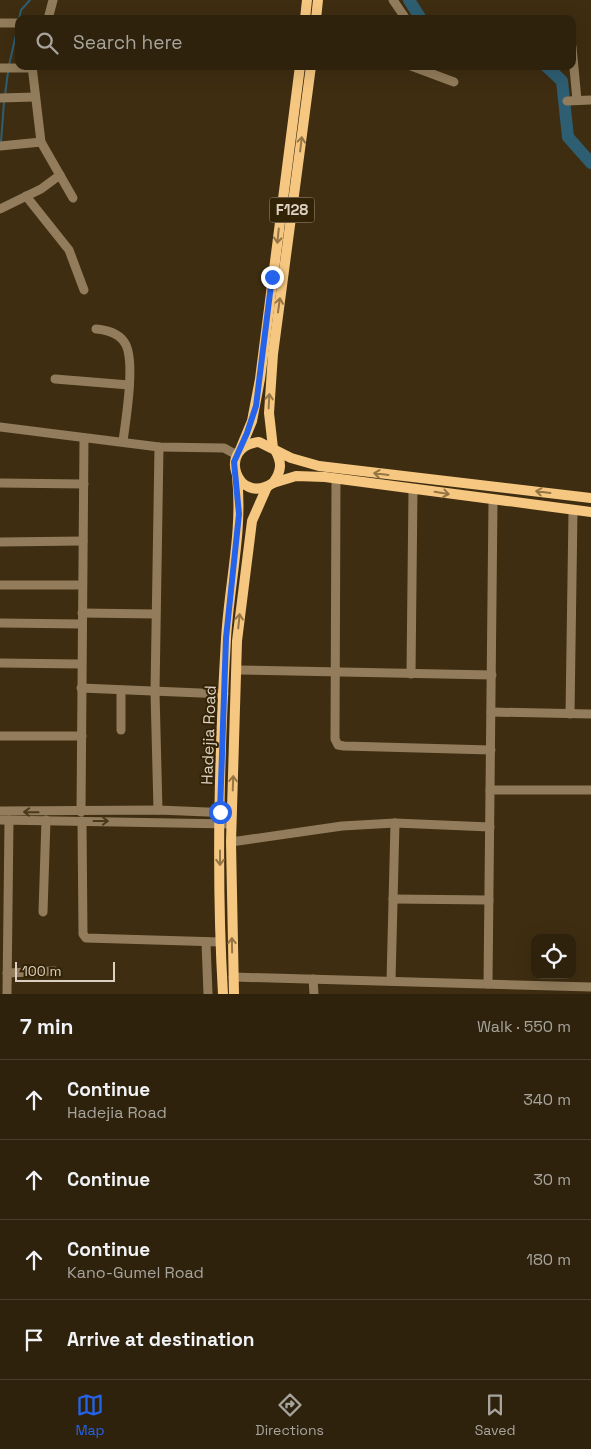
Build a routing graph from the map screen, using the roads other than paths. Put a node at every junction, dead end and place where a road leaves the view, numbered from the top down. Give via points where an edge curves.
1 (54, 0) edge
2 (307, 0) edge
3 (318, 0) edge
4 (393, 0) edge
5 (49, 15) edge
6 (305, 15) edge
7 (316, 15) edge
8 (403, 15) edge
9 (0, 23) edge
10 (15, 23) edge
11 (33, 70) edge
12 (300, 70) edge
13 (311, 70) edge
14 (422, 70) edge
15 (574, 70) edge
16 (454, 82) dead end
17 (35, 97) junction
18 (4, 98) edge
19 (577, 100) junction
20 (591, 100) edge
21 (567, 101) dead end
22 (295, 107) junction
23 (306, 108) junction
24 (41, 142) junction
25 (2, 146) edge
26 (60, 175) junction
27 (26, 196) junction
28 (73, 198) dead end
29 (0, 209) edge
30 (84, 290) dead end
31 (96, 329) dead end
32 (55, 380) dead end
33 (128, 385) junction
34 (0, 427) edge
35 (84, 438) junction
36 (124, 441) junction
37 (159, 447) junction
38 (274, 449) junction
39 (238, 453) junction
40 (237, 477) junction
41 (336, 479) junction
42 (0, 483) edge
43 (84, 484) junction
44 (270, 485) junction
45 (414, 489) junction
46 (591, 498) edge
47 (493, 501) junction
48 (573, 511) junction
49 (591, 512) edge
50 (83, 541) junction
51 (0, 542) edge
52 (82, 584) junction
53 (0, 585) edge
54 (82, 613) junction
55 (155, 614) junction
56 (0, 623) edge
57 (82, 624) junction
58 (0, 663) edge
59 (81, 664) junction
60 (238, 670) junction
61 (337, 673) junction
62 (410, 674) junction
63 (492, 675) junction
64 (82, 688) junction
65 (121, 690) junction
66 (155, 692) junction
67 (224, 694) junction
68 (491, 712) junction
69 (570, 714) junction
70 (591, 714) edge
71 (121, 730) dead end
72 (0, 736) edge
73 (82, 736) junction
74 (491, 750) junction
75 (490, 790) junction
76 (591, 790) edge
77 (158, 810) junction
78 (0, 811) edge
79 (220, 812) junction
80 (232, 812) junction
81 (82, 816) junction
82 (4, 820) edge
83 (46, 820) junction
84 (395, 823) junction
85 (220, 824) junction
86 (231, 824) junction
87 (490, 827) junction
88 (231, 842) junction
89 (393, 898) junction
90 (489, 900) junction
91 (43, 912) dead end
92 (4, 928) edge
93 (206, 942) junction
94 (220, 942) junction
95 (54, 971) dead end
96 (7, 973) junction
97 (233, 977) junction
98 (313, 979) junction
99 (391, 981) junction
100 (464, 983) junction
101 (488, 984) junction
102 (591, 987) edge
103 (531, 990) edge
104 (7, 994) edge
105 (208, 994) edge
106 (223, 994) edge
107 (234, 994) edge
108 (314, 994) edge
109 (463, 994) edge

1 - 5 street
2 - 6 main road
3 - 7 main road
4 - 8 street
9 - 10 street
11 - 17 street
12 - 22 main road, F128
13 - 23 main road, F128
14 - 16 street
15 - 19 street
17 - 18 street
17 - 24 street
19 - 20 street
19 - 21 street
22 - 23 main road
22 -> 39 main road, F128 via 258,388 252,420
38 -> 23 main road, F128 via 268,413 273,354
24 - 25 street
24 - 26 street
26 - 27 street
26 - 28 street
27 - 29 street
27 - 30 street via 69,250
31 - 33 street via 116,334 126,345
32 - 33 street
33 - 36 street
34 - 35 street
35 - 36 street
35 - 43 street
36 - 37 street
37 - 39 street via 224,448
37 - 55 street
38 - 39 main road via 259,442
38 - 44 main road, F128 via 281,467
46 -> 38 main road via 319,466
39 - 40 main road, F128 via 234,462
40 - 44 main road via 254,489
40 - 67 main road, Hadejia Road / F128 via 239,514 226,638
41 - 44 main road via 296,476
41 - 45 main road
41 - 61 street
42 - 43 street
43 - 50 street
60 -> 44 main road, Hadejia Road / F128 via 237,641 252,521
45 -> 47 main road
45 - 62 street
47 - 48 main road
47 - 63 street
48 - 49 main road
48 - 69 street
50 - 51 street
50 - 52 street
52 - 53 street
52 - 54 street
54 - 55 street
54 - 57 street
55 - 66 street
56 - 57 street
57 - 59 street
58 - 59 street
59 - 64 street
60 - 61 street
80 -> 60 main road, Hadejia Road / F128
61 - 62 street
61 - 74 street via 335,739 338,745
62 - 63 street
63 - 68 street
64 - 65 street
64 - 73 street
65 - 66 street
65 - 71 street
66 - 67 street
66 - 77 street
67 - 79 main road, Hadejia Road / F128
68 - 69 street
68 - 74 street
69 - 70 street
72 - 73 street
73 - 81 street
74 - 75 street
75 - 76 street
75 - 87 street
77 - 79 street
77 - 81 street
81 -> 78 street
79 - 80 street
79 - 85 main road, Hadejia Road / F128
80 - 86 main road, Hadejia Road / F128
81 - 83 street
81 -> 85 street
81 - 93 street via 83,934 86,938
82 - 83 street
82 - 92 street
83 - 91 street
84 - 87 street
84 - 88 street via 342,826
84 - 89 street
85 - 86 street
85 -> 94 main road, Hadejia Road / F128
86 - 88 main road, Hadejia Road / F128
87 - 90 street
97 -> 88 main road, Hadejia Road / F128
89 - 90 street
89 - 99 street
90 - 101 street
92 - 96 street
93 - 94 street
93 - 105 street
94 - 106 main road, Hadejia Road / F128
95 - 96 street
96 - 104 street
97 - 98 street
97 - 107 main road, Hadejia Road / F128
98 - 99 street
98 - 108 street
99 - 100 street
100 - 101 street
100 - 109 street
101 - 103 street
102 - 103 street

